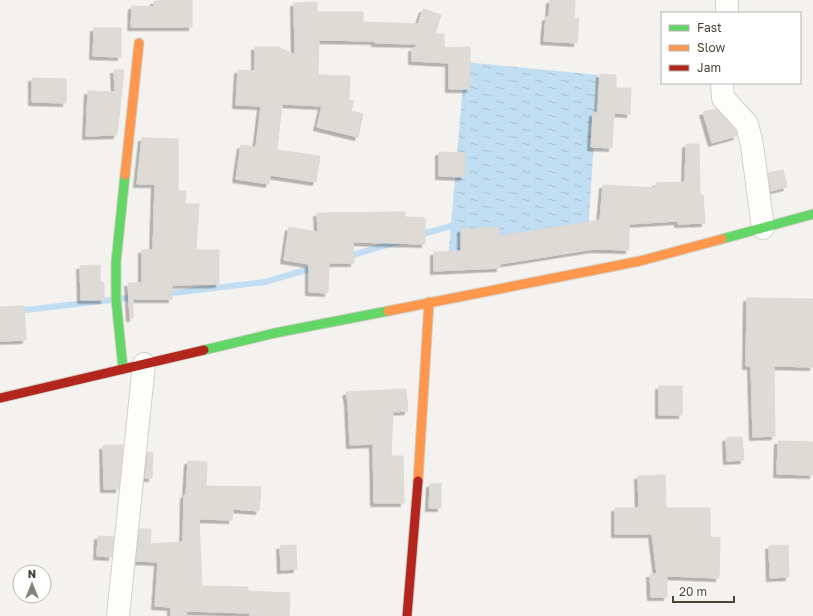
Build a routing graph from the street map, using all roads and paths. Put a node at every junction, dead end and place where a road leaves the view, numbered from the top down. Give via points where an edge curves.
1 (727, 0) edge
2 (727, 12) edge
3 (139, 42) dead end
4 (722, 84) edge
5 (813, 214) edge
6 (763, 228) junction
7 (429, 302) junction
8 (144, 364) junction
9 (123, 369) junction
10 (0, 398) edge
11 (118, 616) edge
12 (407, 616) edge

1 - 2 street
3 - 9 main road via 116,262 116,299
4 - 6 street via 723,98 747,124
5 - 6 main road
6 - 7 main road via 640,261
7 - 8 main road via 275,333
7 - 12 main road
8 - 9 main road
8 - 11 street
9 - 10 main road

